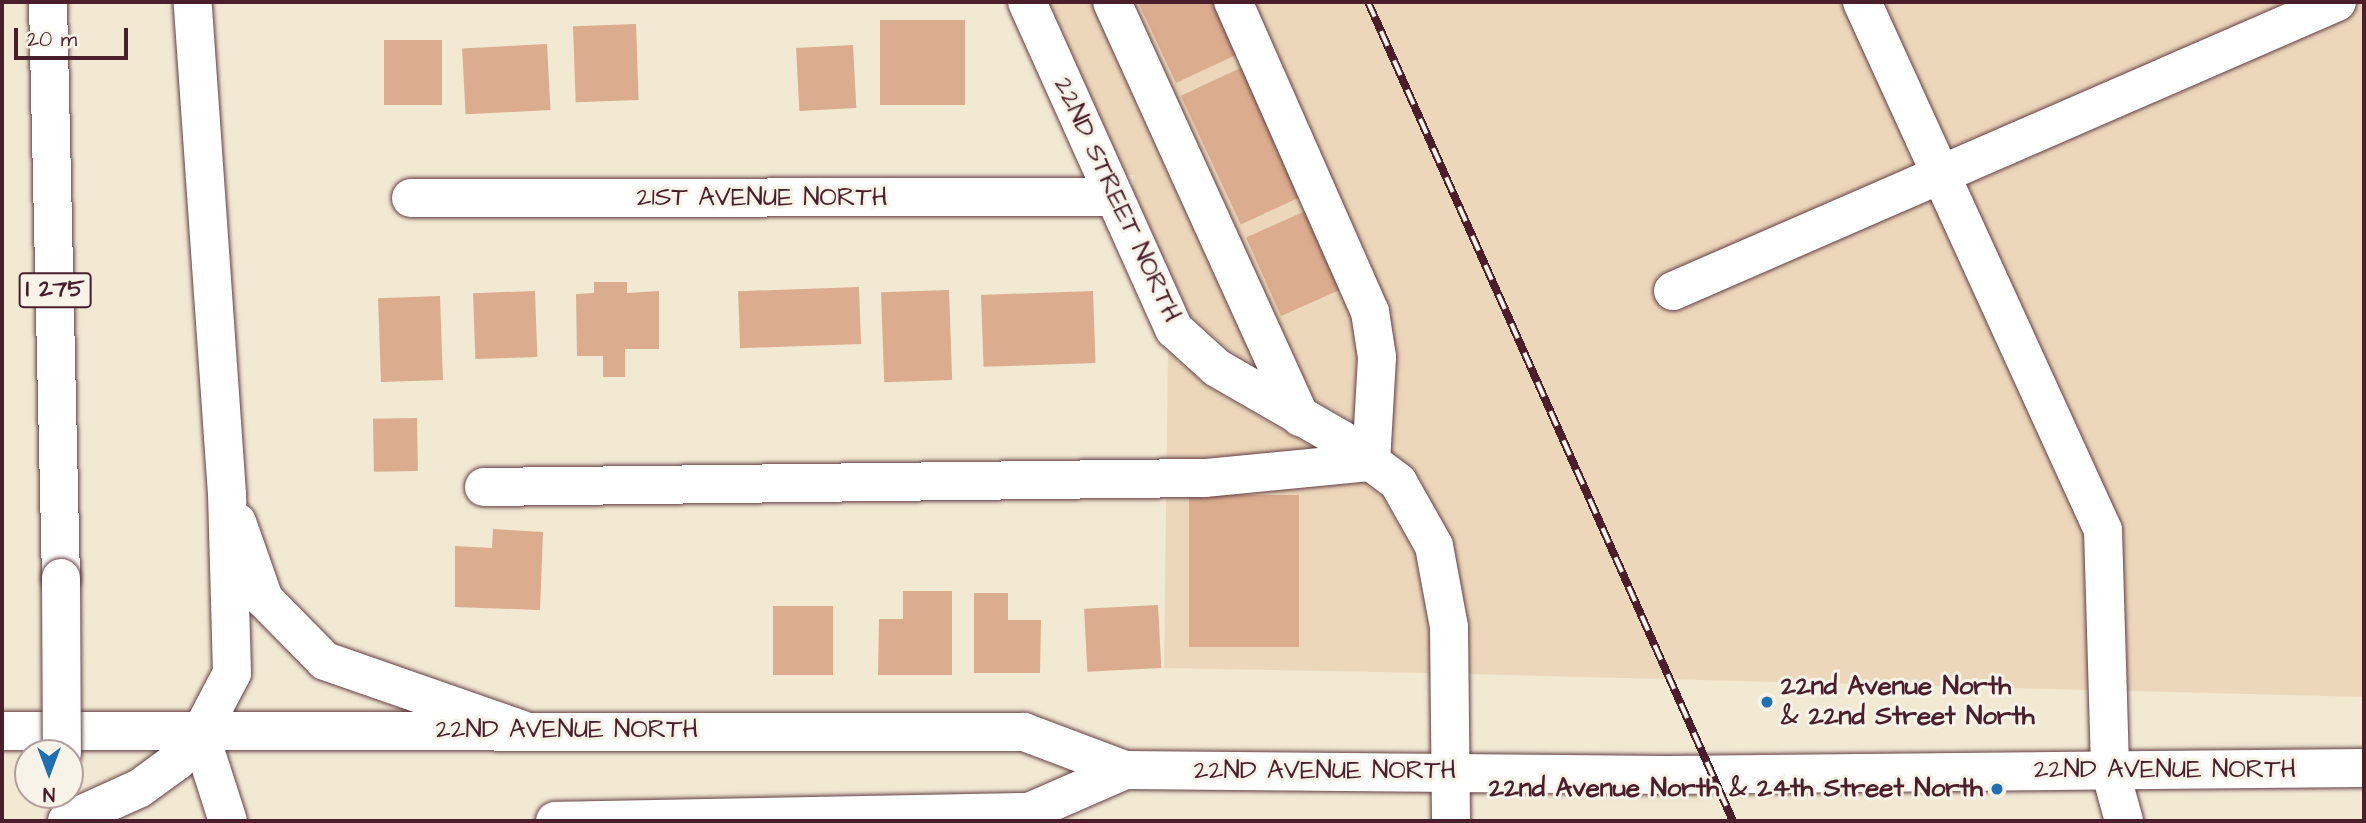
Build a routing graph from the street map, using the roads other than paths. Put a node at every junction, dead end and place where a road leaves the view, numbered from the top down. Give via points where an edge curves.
1 (48, 2) edge
2 (193, 2) edge
3 (1027, 2) edge
4 (1112, 2) edge
5 (1233, 2) edge
6 (1862, 2) edge
7 (2337, 2) edge
8 (1942, 178) junction
9 (1114, 197) junction
10 (411, 198) dead end
11 (1673, 291) dead end
12 (1300, 417) junction
13 (1371, 462) junction
14 (484, 487) dead end
15 (227, 494) junction
16 (520, 729) junction
17 (2, 732) edge
18 (200, 734) junction
19 (62, 739) edge
20 (2364, 768) edge
21 (1125, 770) junction
22 (2110, 770) junction
23 (1451, 772) junction
24 (65, 821) edge
25 (228, 821) edge
26 (555, 821) edge
27 (1451, 821) edge
28 (2124, 821) edge

1 - 19 main road, I 275, bridge
2 - 15 main road
3 - 9 main road, 22ND STREET NORTH
4 - 12 main road
5 - 13 main road via 1370,312 1377,371
6 - 8 main road
7 - 8 main road
8 - 11 main road
8 - 22 main road via 2103,530
9 - 10 main road, 21ST AVENUE NORTH
9 - 12 main road, 22ND STREET NORTH via 1174,329 1217,368
12 - 13 main road, 22ND STREET NORTH
13 - 14 main road via 1137,480
13 - 23 main road, 22ND STREET NORTH via 1398,482 1434,546 1449,627
15 - 16 main road via 264,599 295,637 325,661
15 - 18 main road via 232,673
16 - 18 main road, 22ND AVENUE NORTH
16 - 21 main road, 22ND AVENUE NORTH via 1024,732
17 - 18 main road, 22ND AVENUE NORTH
18 - 24 main road via 140,788
18 - 25 main road
20 - 22 main road, 22ND AVENUE NORTH
21 - 23 main road, 22ND AVENUE NORTH
21 - 26 main road, 22ND AVENUE NORTH via 1029,812
22 - 23 main road, 22ND AVENUE NORTH
22 - 28 main road
23 - 27 main road, 22ND STREET NORTH

